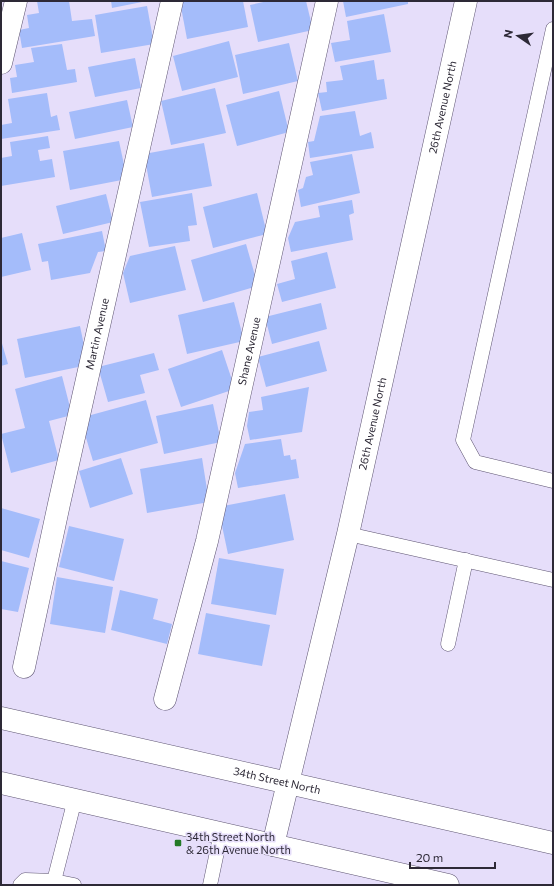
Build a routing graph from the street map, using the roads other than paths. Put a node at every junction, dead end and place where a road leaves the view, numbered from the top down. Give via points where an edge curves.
1 (16, 1) edge
2 (172, 1) edge
3 (327, 1) edge
4 (466, 1) edge
5 (553, 29) edge
6 (1, 63) edge
7 (553, 481) edge
8 (348, 534) junction
9 (466, 560) junction
10 (553, 580) edge
11 (448, 644) dead end
12 (24, 668) dead end
13 (165, 699) dead end
14 (1, 718) edge
15 (289, 782) junction
16 (1, 783) edge
17 (76, 799) junction
18 (221, 833) junction
19 (553, 843) edge
20 (273, 845) junction
21 (54, 881) junction
22 (20, 885) edge
23 (74, 885) edge
24 (210, 885) edge
25 (448, 885) edge

1 - 6 main road
2 - 12 main road, Martin Avenue
3 - 13 main road, Shane Avenue via 209,534
4 - 8 main road, 26th Avenue North
5 - 7 lane via 463,440 475,462
8 - 9 lane
8 - 15 main road, 26th Avenue North
9 - 10 lane
9 - 11 lane
14 - 15 main road, 34th Street North
15 - 19 main road, 34th Street North
15 - 20 main road, 26th Avenue North
16 - 17 main road
17 - 18 main road
17 - 21 lane
18 - 20 main road
18 - 24 lane
20 - 25 main road
21 - 22 lane via 25,880
21 - 23 lane

